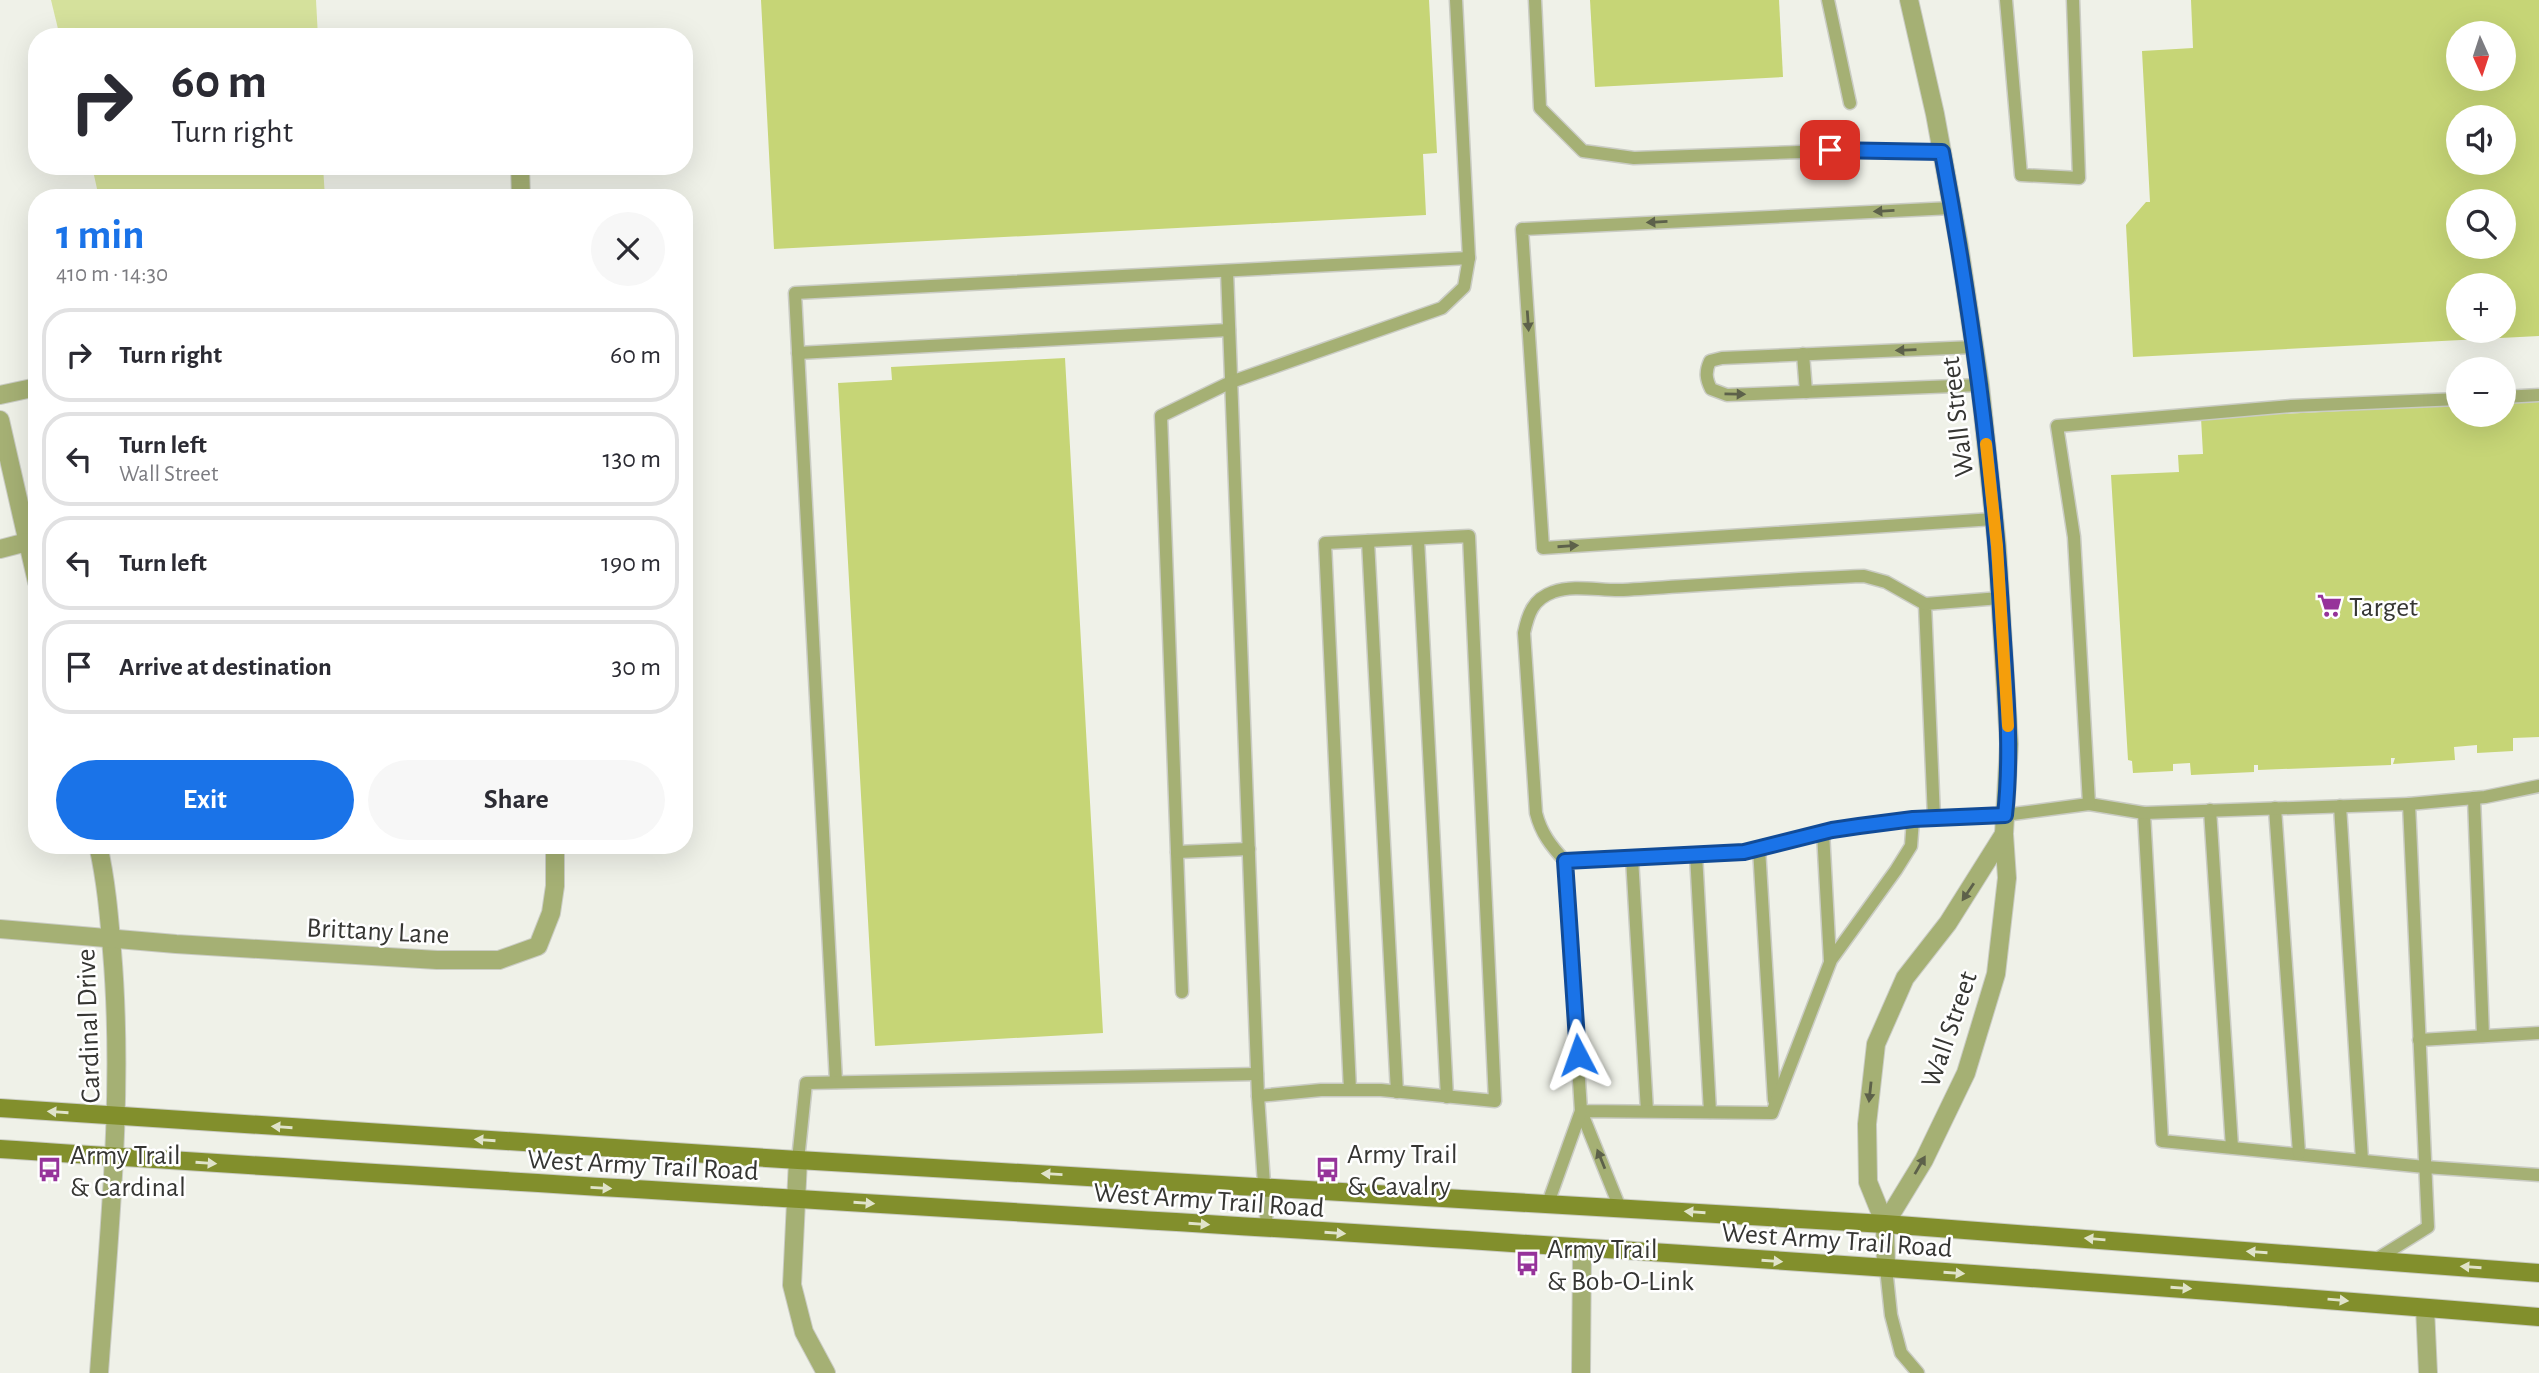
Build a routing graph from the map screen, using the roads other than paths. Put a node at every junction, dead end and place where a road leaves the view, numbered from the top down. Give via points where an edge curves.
1 (1456, 0) edge
2 (1535, 0) edge
3 (1828, 0) edge
4 (1909, 0) edge
5 (2006, 0) edge
6 (2073, 0) edge
7 (1850, 103) dead end
8 (1942, 152) junction
9 (1952, 208) junction
10 (1469, 258) junction
11 (1227, 271) junction
12 (1229, 330) junction
13 (1974, 347) junction
14 (798, 353) junction
15 (1803, 354) junction
16 (1231, 382) junction
17 (1980, 385) junction
18 (28, 389) edge
19 (1806, 392) junction
20 (0, 395) edge
21 (2539, 395) edge
22 (2516, 396) edge
23 (2446, 399) edge
24 (0, 421) edge
25 (1994, 519) junction
26 (1418, 538) junction
27 (1368, 541) junction
28 (27, 542) junction
29 (28, 546) edge
30 (0, 549) edge
31 (2000, 598) junction
32 (1925, 604) junction
33 (2539, 786) edge
34 (2474, 798) junction
35 (2089, 804) junction
36 (2409, 804) junction
37 (2340, 806) junction
38 (2275, 808) junction
39 (2210, 810) junction
40 (2144, 813) junction
41 (2005, 815) junction
42 (1934, 818) junction
43 (1913, 819) junction
44 (1823, 832) junction
45 (2004, 834) junction
46 (1759, 848) junction
47 (1249, 849) junction
48 (1177, 852) junction
49 (100, 854) edge
50 (555, 854) edge
51 (1696, 854) junction
52 (1632, 858) junction
53 (1565, 861) junction
54 (0, 929) edge
55 (111, 937) junction
56 (1830, 962) junction
57 (1182, 992) dead end
58 (2539, 1033) edge
59 (2483, 1036) junction
60 (2419, 1040) junction
61 (1257, 1074) junction
62 (836, 1082) junction
63 (1350, 1090) junction
64 (1397, 1092) junction
65 (1258, 1096) junction
66 (1447, 1097) junction
67 (1775, 1106) junction
68 (0, 1108) edge
69 (1581, 1111) junction
70 (1647, 1111) junction
71 (1710, 1112) junction
72 (116, 1116) junction
73 (2232, 1147) junction
74 (0, 1149) edge
75 (2299, 1153) junction
76 (113, 1157) junction
77 (798, 1160) junction
78 (2362, 1160) junction
79 (2425, 1167) junction
80 (2539, 1175) edge
81 (1264, 1186) junction
82 (796, 1199) junction
83 (1548, 1203) junction
84 (1620, 1208) junction
85 (1885, 1224) junction
86 (1267, 1228) junction
87 (1582, 1249) junction
88 (2374, 1260) junction
89 (1886, 1268) junction
90 (2539, 1273) edge
91 (2425, 1308) junction
92 (2539, 1317) edge
93 (100, 1373) edge
94 (826, 1373) edge
95 (1581, 1373) edge
96 (1918, 1373) edge
97 (2428, 1373) edge

1 - 10 lane
2 - 8 lane via 1540,108 1583,151 1634,158 1830,150
3 - 7 lane
4 - 8 street, Wall Street
5 - 6 lane via 2021,174 2079,178
8 - 9 street, Wall Street
9 - 13 street, Wall Street
9 -> 25 lane via 1522,229 1543,548
10 - 11 lane
10 - 16 lane via 1464,287 1442,308
11 - 12 lane
11 - 14 lane via 795,293
12 - 14 lane
12 - 16 lane
13 -> 15 lane
13 - 17 street, Wall Street
14 - 62 lane
15 - 19 lane
15 -> 19 lane via 1722,358 1710,361 1706,369 1711,389 1727,395
16 - 47 lane
16 - 48 lane via 1161,416
17 - 19 lane
17 - 25 street, Wall Street
18 - 20 street
21 - 22 lane
23 - 35 lane via 2291,406 2057,426 2074,537
24 - 28 street
25 - 31 street, Wall Street
26 - 27 lane
26 - 66 lane
26 - 66 lane via 1469,536 1495,1101
27 - 63 lane via 1325,543
27 - 64 lane
28 - 29 street
28 - 30 street
31 - 32 lane
31 - 41 street, Wall Street via 2009,744
32 - 42 lane
32 - 53 lane via 1864,576 1565,589 1534,604 1524,633 1536,813 1550,846
33 - 34 lane
34 - 36 lane
34 - 59 lane
35 - 40 lane
35 - 41 lane
36 - 37 lane
36 - 60 lane
37 - 38 lane
37 - 78 lane
38 - 39 lane
38 - 75 lane
39 - 40 lane
39 - 73 lane
40 - 73 lane via 2162,1141
41 - 42 lane
41 - 45 street, Wall Street
42 - 43 lane
43 - 44 lane
43 - 56 lane via 1911,846
44 - 46 lane
44 - 56 lane
85 -> 45 street, Wall Street via 1924,1160 1970,1061 1996,974 2007,878
45 -> 85 street, Wall Street via 1948,923 1905,978 1876,1044 1867,1124 1868,1182
46 - 51 lane
46 - 67 lane
47 - 48 lane
47 - 61 lane
48 - 57 lane
49 - 55 street, Cardinal Drive
50 - 55 street, Brittany Lane via 551,913 538,946 499,960
51 - 52 lane
51 - 71 lane
52 - 53 lane
52 - 70 lane
53 - 69 lane
54 - 55 street, Brittany Lane
55 - 72 street, Cardinal Drive
56 - 67 lane
58 - 59 lane
59 - 60 lane
60 - 79 lane
61 - 62 lane
61 - 65 lane
62 - 77 lane via 806,1083
63 - 64 lane
63 - 65 lane
64 - 66 lane
65 - 81 lane
67 - 71 lane via 1772,1113
72 -> 68 main road, West Army Trail Road
69 - 70 lane
69 - 83 lane
84 -> 69 lane
70 - 71 lane
72 - 76 street, Cardinal Drive
77 -> 72 main road, West Army Trail Road
73 - 75 lane
74 - 76 main road, West Army Trail Road
75 - 78 lane
76 -> 82 main road, West Army Trail Road
76 - 93 street, Cardinal Drive
81 -> 77 main road, West Army Trail Road
77 - 82 street
78 - 79 lane
79 - 80 lane
79 - 88 lane via 2428,1227
81 - 83 main road, West Army Trail Road
81 - 86 lane
82 -> 86 main road, West Army Trail Road
82 - 94 street via 792,1284 804,1332
83 - 84 main road, West Army Trail Road
85 -> 84 main road, West Army Trail Road
88 -> 85 main road, West Army Trail Road
85 - 89 street, Wall Street
86 -> 87 main road, West Army Trail Road
87 -> 89 main road, West Army Trail Road
87 - 95 street
90 -> 88 main road, West Army Trail Road
89 -> 91 main road, West Army Trail Road
89 - 96 lane via 1901,1353
91 - 92 main road, West Army Trail Road
91 - 97 street

